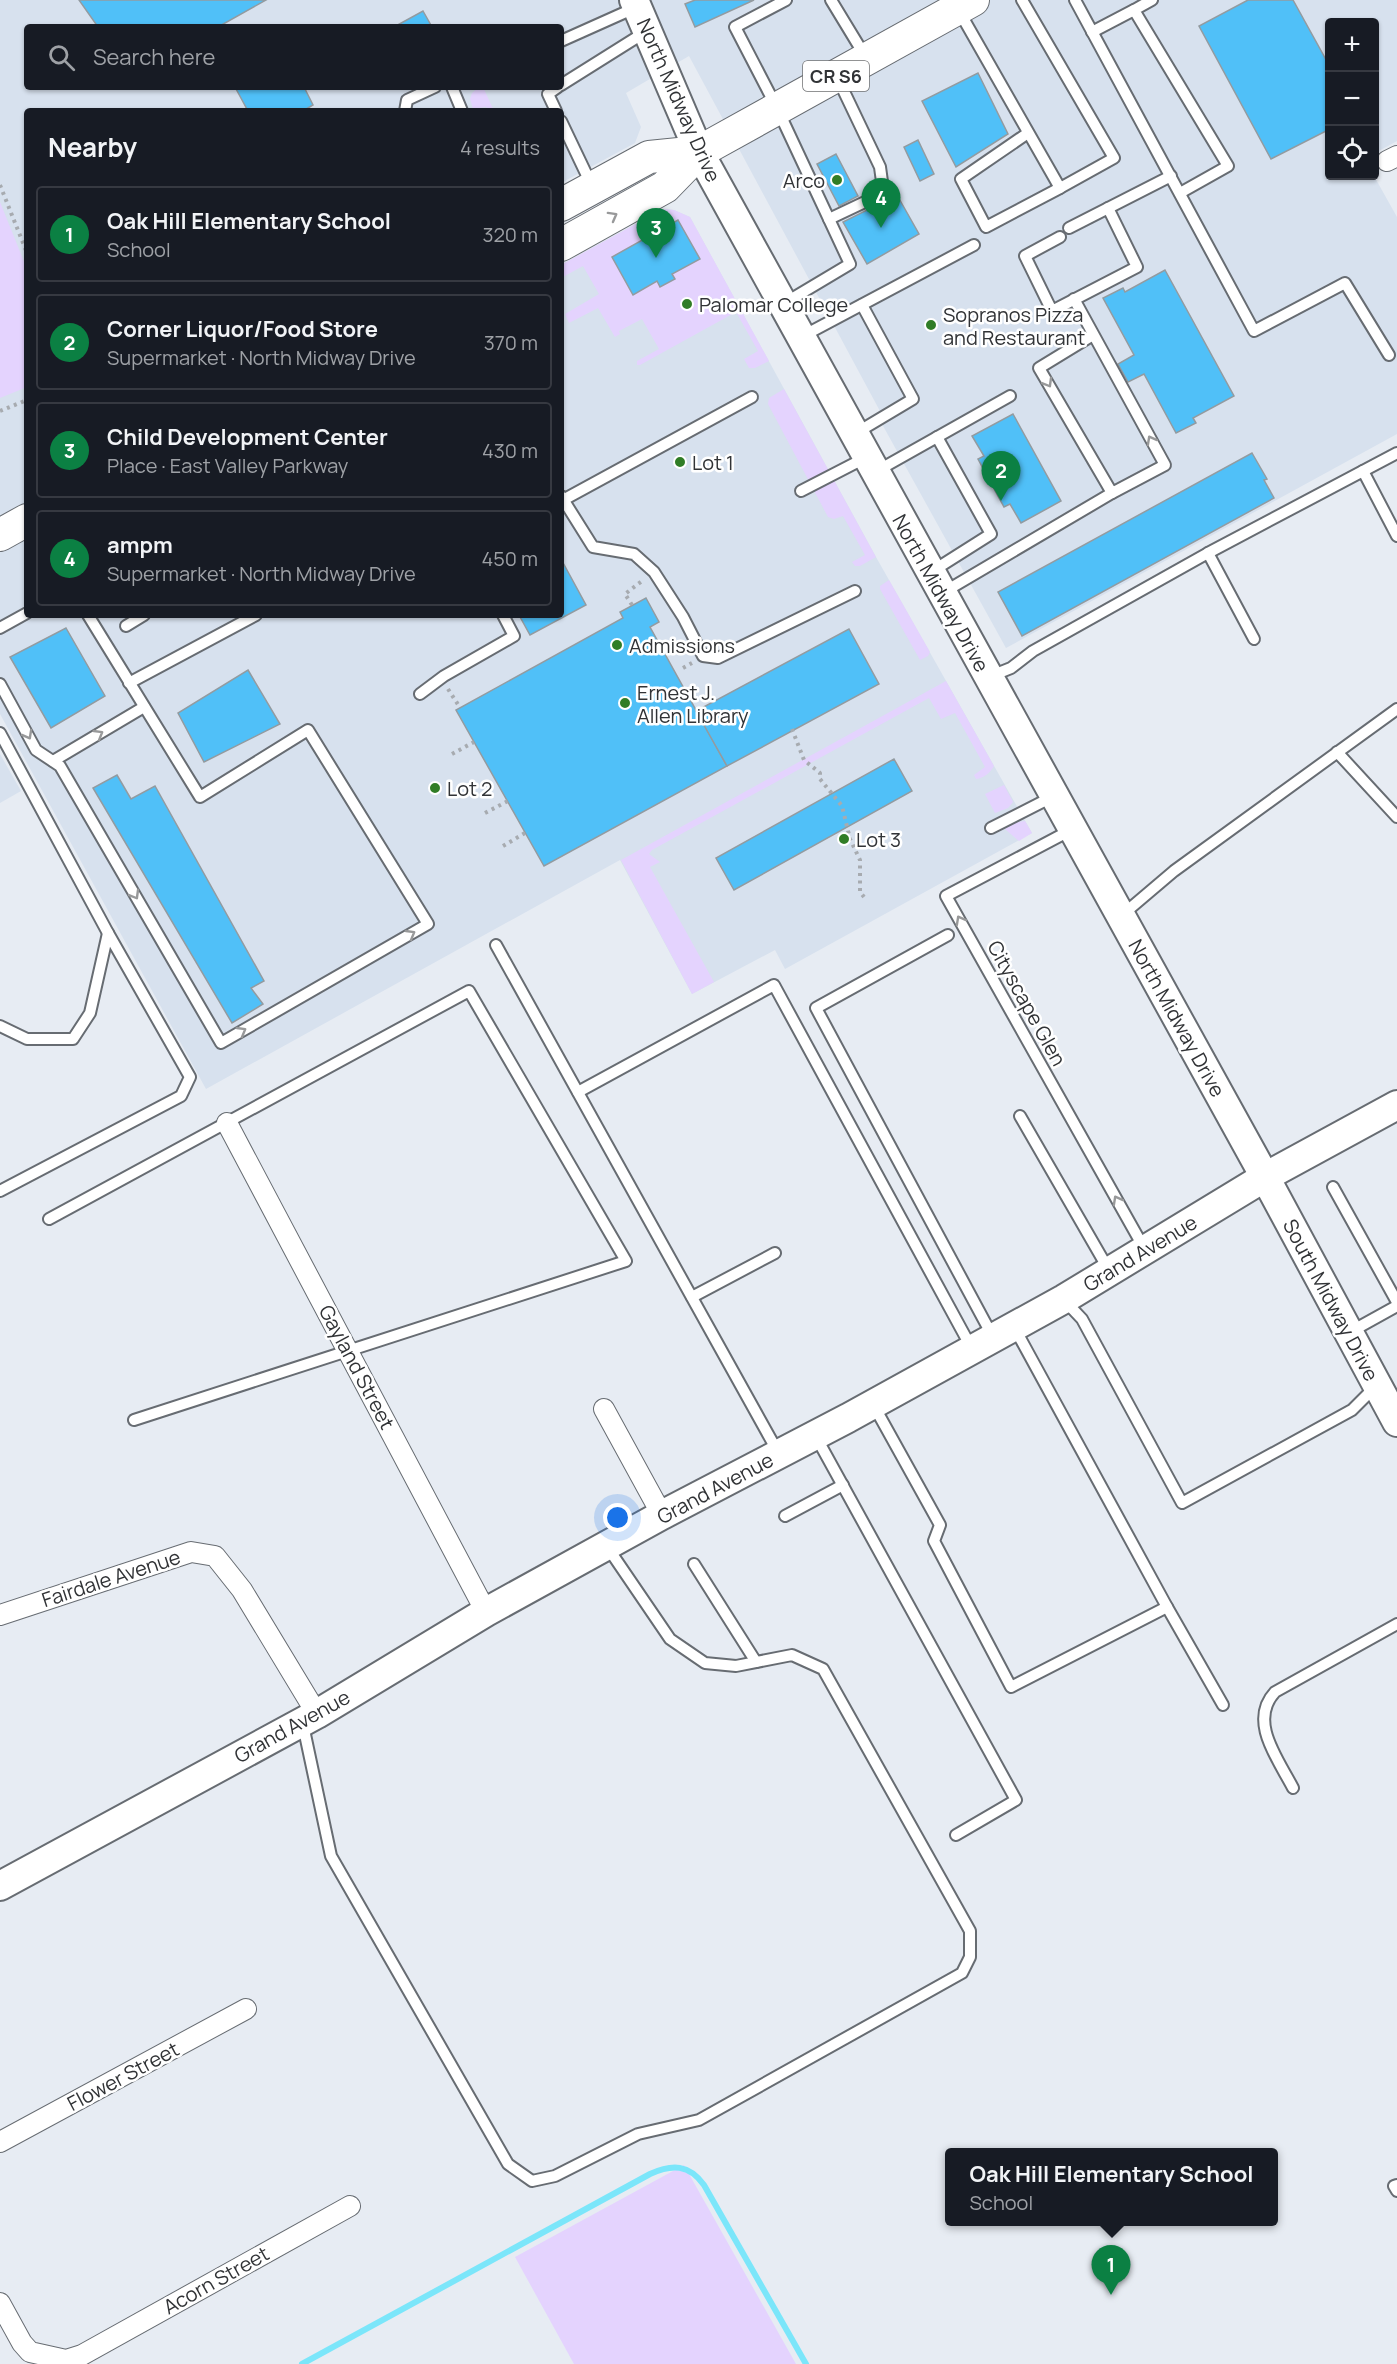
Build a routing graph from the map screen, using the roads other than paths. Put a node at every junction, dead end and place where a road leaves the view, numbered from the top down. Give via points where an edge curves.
1 (786, 0) edge
2 (831, 0) edge
3 (1022, 0) edge
4 (1075, 0) edge
5 (1152, 0) edge
6 (965, 4) edge
7 (1134, 10) junction
8 (640, 13) edge
9 (1092, 32) junction
10 (564, 40) edge
11 (867, 59) junction
12 (836, 76) junction
13 (564, 82) edge
14 (429, 90) edge
15 (453, 90) edge
16 (554, 90) edge
17 (406, 108) edge
18 (461, 108) edge
19 (555, 108) edge
20 (777, 108) junction
21 (564, 127) edge
22 (1028, 133) junction
23 (699, 152) junction
24 (1171, 176) junction
25 (593, 188) junction
26 (1060, 188) junction
27 (1180, 193) junction
28 (564, 203) edge
29 (1108, 208) junction
30 (830, 219) junction
31 (1069, 228) dead end
32 (1060, 237) dead end
33 (564, 243) edge
34 (974, 245) dead end
35 (1074, 299) junction
36 (782, 304) junction
37 (862, 305) junction
38 (1093, 336) junction
39 (801, 338) junction
40 (1389, 355) dead end
41 (1010, 396) dead end
42 (752, 397) dead end
43 (937, 437) junction
44 (1397, 453) edge
45 (865, 454) junction
46 (1363, 471) junction
47 (801, 491) dead end
48 (1112, 493) junction
49 (564, 497) edge
50 (564, 501) edge
51 (24, 522) edge
52 (0, 534) edge
53 (1397, 536) edge
54 (1208, 553) junction
55 (936, 583) junction
56 (855, 591) dead end
57 (24, 615) edge
58 (90, 618) edge
59 (139, 618) edge
60 (250, 618) edge
61 (505, 618) edge
62 (126, 626) dead end
63 (0, 628) edge
64 (1254, 639) dead end
65 (988, 677) junction
66 (129, 683) junction
67 (0, 684) edge
68 (420, 694) dead end
69 (144, 707) junction
70 (1397, 709) edge
71 (0, 733) edge
72 (1337, 752) junction
73 (53, 761) junction
74 (1054, 796) junction
75 (1397, 816) edge
76 (990, 828) dead end
77 (1072, 830) junction
78 (1121, 916) junction
79 (108, 933) junction
80 (948, 935) dead end
81 (496, 945) dead end
82 (0, 1026) edge
83 (578, 1092) junction
84 (1397, 1105) edge
85 (1020, 1116) dead end
86 (227, 1123) junction
87 (1265, 1177) junction
88 (1333, 1187) dead end
89 (0, 1191) edge
90 (50, 1219) dead end
91 (1146, 1251) junction
92 (775, 1253) dead end
93 (1110, 1272) junction
94 (692, 1297) junction
95 (1064, 1299) junction
96 (1397, 1304) edge
97 (1348, 1333) junction
98 (994, 1338) junction
99 (349, 1352) junction
100 (1377, 1385) junction
101 (872, 1404) junction
102 (604, 1409) dead end
103 (134, 1420) dead end
104 (1397, 1422) edge
105 (815, 1435) junction
106 (779, 1454) junction
107 (843, 1485) junction
108 (662, 1515) junction
109 (785, 1516) dead end
110 (607, 1546) junction
111 (694, 1564) dead end
112 (1167, 1607) junction
113 (486, 1612) junction
114 (0, 1616) edge
115 (1397, 1624) edge
116 (756, 1662) junction
117 (1223, 1705) dead end
118 (309, 1718) junction
119 (1293, 1788) dead end
120 (956, 1834) dead end
121 (0, 1886) edge
122 (246, 2010) dead end
123 (0, 2142) edge
124 (1397, 2185) edge
125 (1397, 2191) edge
126 (350, 2206) dead end
127 (0, 2303) edge

1 - 20 lane via 735,27
2 - 11 lane
3 - 26 lane via 1114,158
4 - 9 lane
5 - 7 lane
6 - 11 main road, CR S6
6 - 22 lane
7 - 9 lane
7 - 27 lane via 1228,166
8 - 10 lane
8 - 13 lane
8 - 23 main road, North Midway Drive
9 - 24 lane
11 - 12 main road, CR S6
12 - 20 main road, CR S6
12 - 30 lane via 880,167 882,189
14 - 17 lane via 407,100
15 - 18 lane
16 - 19 lane via 548,94
20 - 23 main road, CR S6
20 - 30 lane
21 - 25 lane
22 - 26 lane
22 - 26 lane via 961,179 986,228
23 - 25 main road, CR S6 via 649,157
33 -> 23 main road, CR S6 via 665,187
23 - 36 main road, North Midway Drive
24 - 27 lane
24 - 29 lane
25 - 28 main road, CR S6
27 - 40 lane via 1254,331 1345,284
29 - 31 lane
29 - 35 lane via 1137,267
30 - 36 lane via 850,264
32 - 35 lane via 1025,256 1052,311
34 - 37 lane
35 - 38 lane
36 - 39 main road, North Midway Drive
37 - 39 lane
37 - 45 lane via 913,399
38 -> 48 lane via 1040,368
48 -> 38 lane via 1165,465
39 - 45 main road, North Midway Drive
41 - 43 lane
42 - 49 lane
43 - 45 lane
43 - 55 lane via 991,534
44 - 46 lane
45 - 47 lane
45 - 55 main road, North Midway Drive
46 - 53 lane
46 - 54 lane
48 - 55 lane
50 - 56 lane via 592,547 634,554 654,572 703,656 718,658
51 - 52 main road
54 - 64 lane
54 - 65 lane via 1033,651 1011,668
55 - 65 main road, North Midway Drive
57 - 63 lane
58 - 66 lane
59 - 62 lane
60 - 66 lane
61 - 68 lane via 514,636
65 - 74 main road, North Midway Drive
66 - 69 lane
67 -> 73 lane via 36,750
73 -> 69 lane
73 -> 69 lane via 60,766 221,1043 428,924 308,730 200,797
70 - 72 lane
71 - 79 lane
72 - 75 lane
72 - 78 lane via 1174,871
74 - 76 lane
74 - 77 main road, North Midway Drive
77 - 78 main road, North Midway Drive
91 -> 77 lane, Cityscape Glen via 946,896
78 - 87 main road, North Midway Drive
79 - 82 lane via 90,1013 73,1039 27,1039
79 - 89 lane via 190,1077 181,1096
80 - 98 lane via 816,1008
81 - 83 lane
83 - 94 lane
83 - 98 lane via 774,985
84 - 87 main road, Grand Avenue
85 - 93 lane
86 - 90 lane
86 - 99 street, Gayland Street
86 - 99 lane via 469,991 626,1261
87 - 91 main road, Grand Avenue
87 - 97 main road, South Midway Drive
88 - 96 lane
91 - 93 main road, Grand Avenue
92 - 94 lane
93 - 95 main road, Grand Avenue
94 - 106 lane
95 - 98 main road, Grand Avenue
95 - 100 lane via 1082,1319 1182,1503 1352,1410
96 - 97 lane
97 - 100 main road, South Midway Drive
98 - 101 main road, Grand Avenue
98 - 112 lane
99 - 103 lane
99 - 113 street, Gayland Street
100 - 104 main road, South Midway Drive
101 - 105 main road, Grand Avenue
101 - 112 lane via 940,1525 934,1541 1011,1687
102 - 108 street
105 - 106 main road, Grand Avenue
105 - 107 lane
106 - 108 main road, Grand Avenue
107 - 109 lane
107 - 120 lane via 1016,1800
108 - 110 main road, Grand Avenue
110 - 113 main road, Grand Avenue
110 - 116 lane via 669,1639 705,1663 736,1666
111 - 116 lane
112 - 117 lane
113 - 118 main road, Grand Avenue
114 - 118 street, Fairdale Avenue via 191,1552 215,1556 242,1590
115 - 119 lane via 1275,1692 1268,1700 1264,1730
116 - 118 lane via 792,1655 823,1669 970,1931 970,1957 962,1973 699,2120 638,2134 555,2176 532,2181 508,2164 331,1856
118 - 121 main road, Grand Avenue
122 - 123 street, Flower Street
124 - 125 lane
126 - 127 street, Acorn Street via 82,2355 66,2360 30,2352

